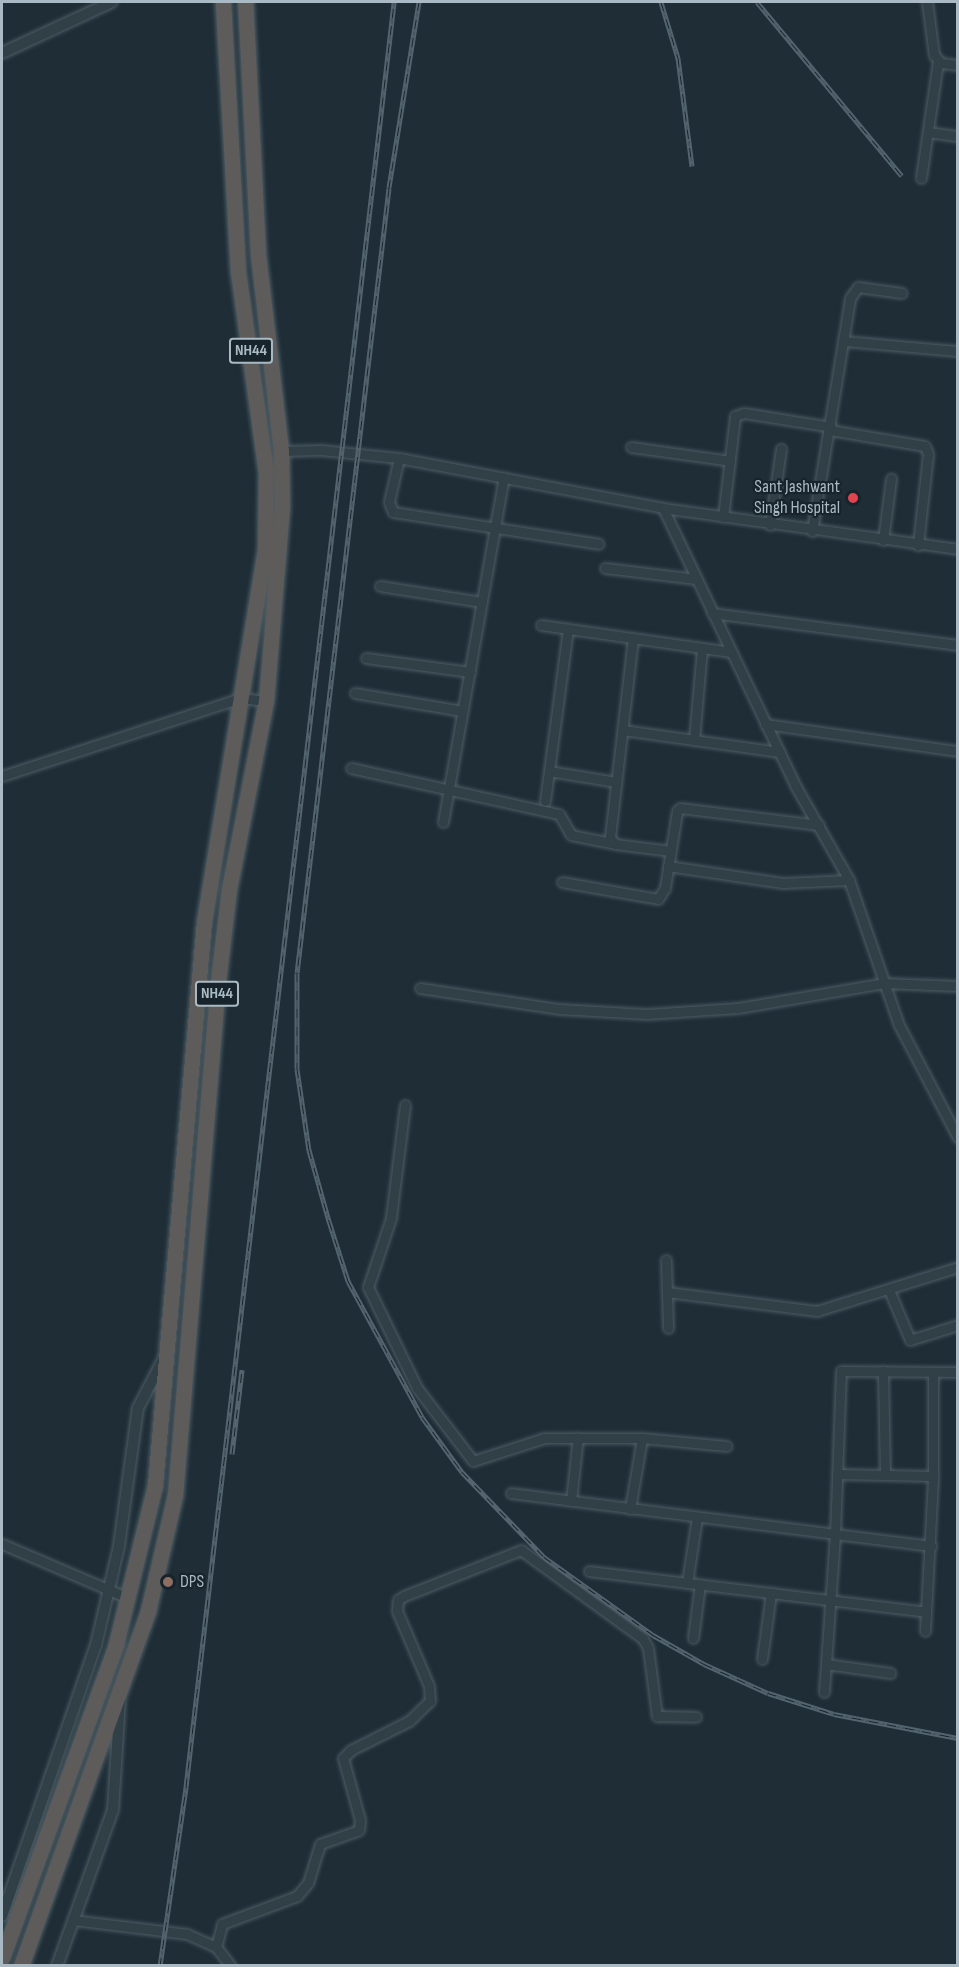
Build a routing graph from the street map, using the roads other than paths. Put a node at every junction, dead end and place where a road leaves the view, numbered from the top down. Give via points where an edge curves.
1 (112, 2) edge
2 (223, 2) edge
3 (245, 2) edge
4 (927, 2) edge
5 (2, 53) edge
6 (938, 61) junction
7 (957, 65) edge
8 (928, 132) junction
9 (957, 136) edge
10 (921, 178) dead end
11 (902, 293) dead end
12 (843, 341) junction
13 (957, 351) edge
14 (830, 429) junction
15 (632, 447) dead end
16 (781, 449) dead end
17 (281, 451) junction
18 (399, 458) junction
19 (729, 461) junction
20 (504, 477) junction
21 (891, 479) dead end
22 (663, 508) junction
23 (723, 517) junction
24 (770, 525) junction
25 (496, 527) junction
26 (812, 531) junction
27 (883, 540) junction
28 (599, 544) dead end
29 (918, 545) junction
30 (957, 549) edge
31 (605, 568) dead end
32 (696, 579) junction
33 (380, 586) dead end
34 (482, 602) junction
35 (712, 613) junction
36 (541, 625) dead end
37 (568, 629) junction
38 (633, 638) junction
39 (957, 645) edge
40 (702, 648) junction
41 (730, 652) junction
42 (366, 658) dead end
43 (470, 672) junction
44 (355, 693) dead end
45 (242, 698) junction
46 (266, 700) junction
47 (463, 711) junction
48 (765, 724) junction
49 (623, 730) junction
50 (694, 740) junction
51 (957, 751) edge
52 (779, 752) junction
53 (351, 768) dead end
54 (549, 771) junction
55 (2, 776) edge
56 (616, 782) junction
57 (448, 792) junction
58 (545, 801) dead end
59 (443, 822) dead end
60 (819, 825) junction
61 (611, 843) junction
62 (671, 852) junction
63 (668, 866) junction
64 (849, 880) junction
65 (562, 882) dead end
66 (884, 983) junction
67 (957, 986) edge
68 (420, 988) dead end
69 (405, 1105) dead end
70 (957, 1138) edge
71 (666, 1260) dead end
72 (957, 1267) edge
73 (889, 1290) junction
74 (667, 1292) junction
75 (957, 1325) edge
76 (668, 1328) dead end
77 (166, 1355) junction
78 (883, 1371) junction
79 (933, 1372) junction
80 (957, 1372) edge
81 (578, 1437) junction
82 (642, 1438) junction
83 (727, 1446) dead end
84 (837, 1474) junction
85 (885, 1475) junction
86 (933, 1476) junction
87 (511, 1494) dead end
88 (572, 1501) junction
89 (630, 1509) junction
90 (697, 1517) junction
91 (835, 1534) junction
92 (2, 1544) edge
93 (931, 1546) junction
94 (589, 1571) dead end
95 (687, 1582) junction
96 (700, 1584) junction
97 (110, 1591) junction
98 (771, 1593) junction
99 (128, 1598) junction
100 (831, 1600) junction
101 (926, 1612) junction
102 (925, 1631) dead end
103 (693, 1638) dead end
104 (762, 1659) dead end
105 (826, 1664) junction
106 (890, 1673) dead end
107 (121, 1692) junction
108 (824, 1692) dead end
109 (696, 1718) dead end
110 (2, 1916) edge
111 (74, 1920) junction
112 (216, 1947) junction
113 (2, 1958) edge
114 (21, 1965) edge
115 (57, 1965) edge
116 (231, 1965) edge

1 - 5 street
2 - 45 highway, NH44 via 238,272 266,473 265,550
3 - 17 highway, NH44 via 258,255
4 - 6 street via 932,50
6 - 7 street
6 - 8 street
8 - 9 street
8 - 10 street
11 - 12 street via 855,289
12 - 13 street
12 - 14 street
14 - 19 street via 740,413 733,420
14 - 26 street
14 - 29 street via 925,446 928,454
15 - 19 street
16 - 24 street
17 - 18 street via 321,450
17 - 46 highway, NH44 via 282,508
18 - 20 street
18 - 25 street via 389,502 393,512
19 - 23 street
20 - 22 street
20 - 25 street
21 - 27 street
22 - 23 street
22 - 32 street
23 - 24 street
24 - 26 street
25 - 28 street
25 - 34 street
26 - 27 street
27 - 29 street
29 - 30 street
31 - 32 street
32 - 35 street
33 - 34 street
34 - 43 street
35 - 39 street
35 - 41 street
36 - 37 street
37 - 38 street
37 - 54 street
38 - 40 street
38 - 49 street
40 - 41 street
40 - 50 street
41 - 48 street
42 - 43 street
43 - 47 street
44 - 47 street
45 - 46 street
45 - 55 street
45 - 77 highway, NH44 via 204,922
46 - 107 highway, NH44 via 229,889 175,1495 164,1555
47 - 57 street
48 - 51 street
48 - 52 street
49 - 50 street
49 - 56 street
50 - 52 street
52 - 60 street
53 - 57 street
54 - 56 street
54 - 58 street
56 - 61 street
57 - 59 street
57 - 61 street via 561,815 572,835
60 - 62 street via 680,808
60 - 64 street
61 - 62 street
62 - 63 street
63 - 64 street via 783,883
63 - 65 street via 663,895 658,899
64 - 66 street
66 - 67 street
66 - 68 street via 738,1008 647,1014 559,1009
66 - 70 street via 912,1053
69 - 81 street via 391,1218 368,1287 405,1368 474,1461 544,1438
71 - 74 street
72 - 73 street
73 - 74 street via 817,1311
73 - 75 street via 910,1340
74 - 76 street
77 - 97 street via 138,1408
77 - 99 highway, NH44 via 155,1485
78 - 79 street
78 - 84 street via 841,1371
78 - 85 street
79 - 80 street
79 - 86 street
81 - 82 street
81 - 88 street
82 - 83 street
82 - 89 street
84 - 85 street
84 - 91 street
85 - 86 street
86 - 93 street
87 - 88 street
88 - 89 street
89 - 90 street
90 - 91 street
90 - 95 street
91 - 93 street
91 - 100 street
92 - 97 street
93 - 101 street
94 - 95 street
95 - 96 street
96 - 98 street
96 - 103 street
97 - 99 street
97 - 110 street via 67,1734
98 - 100 street
98 - 104 street
99 - 113 highway, NH44 via 116,1644
100 - 101 street
100 - 105 street
101 - 102 street
105 - 106 street
105 - 108 street
107 - 111 street via 112,1810
107 - 114 highway, NH44
109 - 112 street via 657,1716 646,1644 521,1550 404,1596 398,1600 397,1611 429,1686 430,1701 409,1722 351,1750 343,1758 360,1820 359,1830 320,1844 308,1883 297,1896 222,1924
111 - 112 street via 174,1930
111 - 115 street
112 - 116 street

